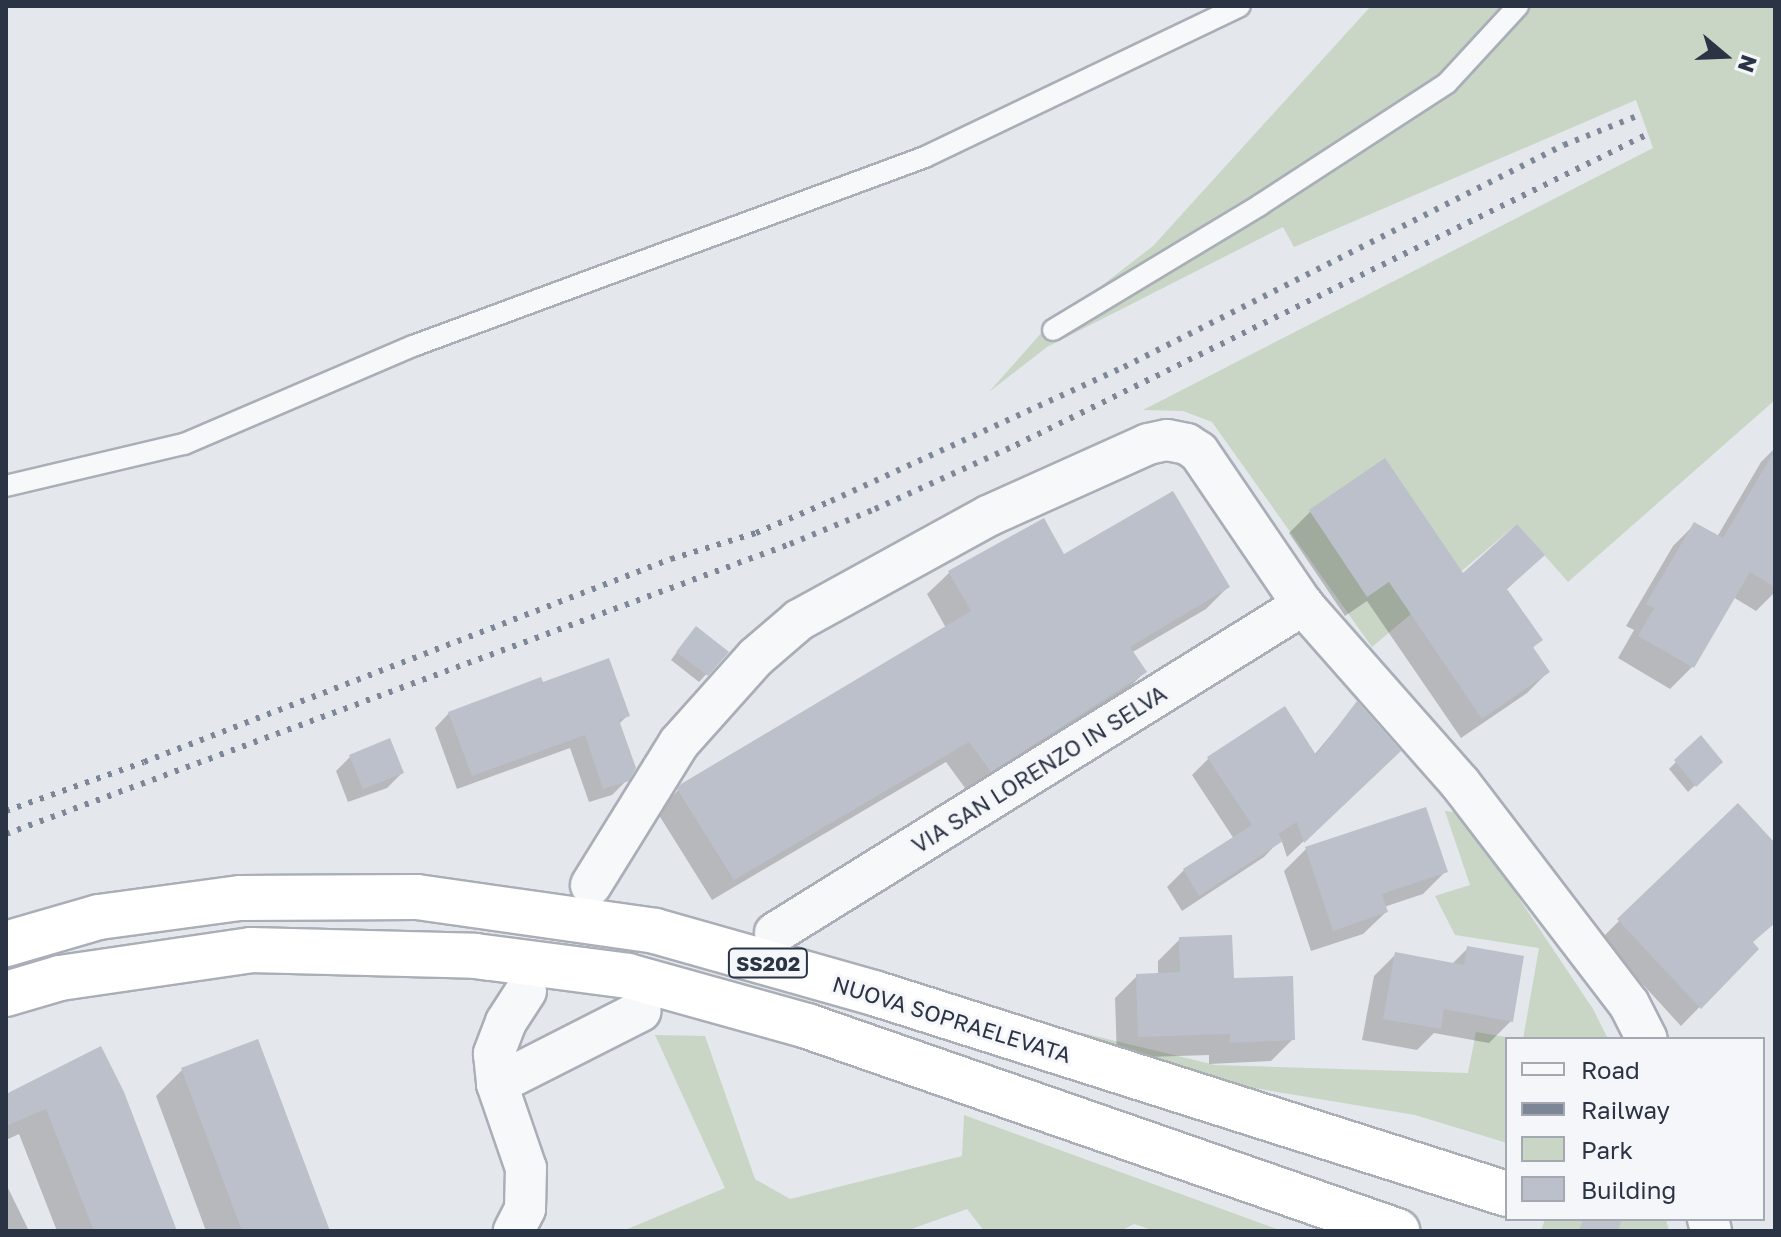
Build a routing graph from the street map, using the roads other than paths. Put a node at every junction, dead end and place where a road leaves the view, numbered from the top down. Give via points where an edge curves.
1 (1240, 6) edge
2 (1518, 6) edge
3 (1053, 330) dead end
4 (6, 486) edge
5 (1303, 605) junction
6 (591, 885) dead end
7 (775, 933) dead end
8 (6, 944) edge
9 (526, 991) dead end
10 (6, 994) edge
11 (641, 1011) dead end
12 (1646, 1037) edge
13 (497, 1084) junction
14 (1505, 1193) edge
15 (514, 1231) edge
16 (1397, 1231) edge

1 - 4 lane via 925,157 413,346 184,444
2 - 3 lane via 1447,83 1260,205
5 - 6 street via 1199,452 1167,440 1148,444 988,516 799,620 756,657 679,743
5 - 7 street, VIA SAN LORENZO IN SELVA
5 - 12 street via 1460,783 1629,1004
8 - 14 highway, NUOVA SOPRAELEVATA / SS202 via 99,917 240,898 417,897 655,931 874,993
9 - 13 street via 494,1054
10 - 16 highway, SS202 via 60,978 251,950 475,956 628,976 807,1026
11 - 13 street
13 - 15 street via 526,1168 525,1209

